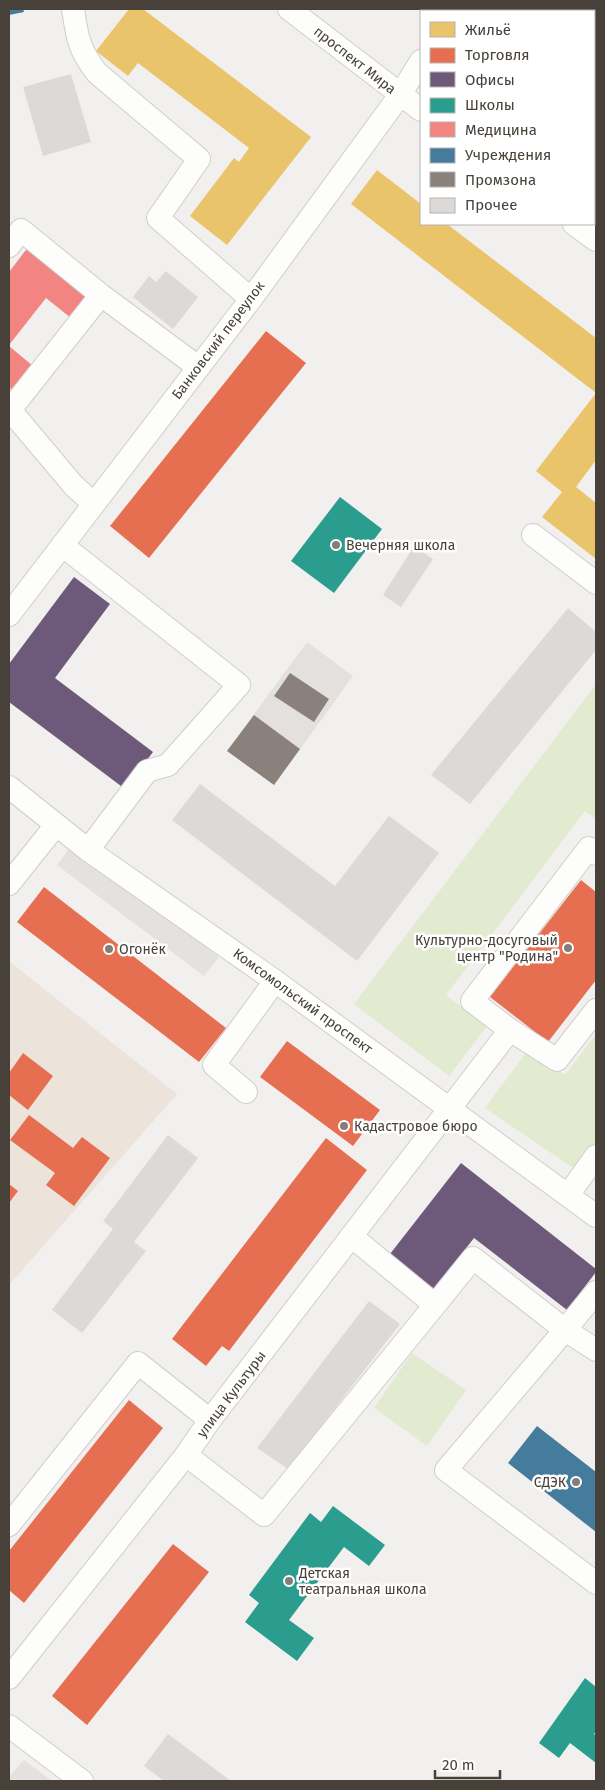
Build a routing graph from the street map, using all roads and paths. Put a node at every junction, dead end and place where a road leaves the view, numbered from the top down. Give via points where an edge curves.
1 (73, 9) edge
2 (289, 9) edge
3 (420, 63) edge
4 (400, 94) junction
5 (420, 109) edge
6 (575, 225) edge
7 (596, 240) edge
8 (9, 246) edge
9 (102, 295) junction
10 (251, 299) junction
11 (198, 367) junction
12 (9, 410) edge
13 (94, 504) junction
14 (532, 535) dead end
15 (62, 545) junction
16 (596, 583) edge
17 (9, 615) edge
18 (9, 787) edge
19 (56, 825) junction
20 (88, 850) junction
21 (596, 854) edge
22 (9, 884) edge
23 (275, 980) junction
24 (596, 1010) edge
25 (510, 1030) junction
26 (246, 1092) dead end
27 (450, 1108) junction
28 (596, 1156) edge
29 (568, 1195) junction
30 (596, 1216) edge
31 (351, 1236) junction
32 (596, 1292) edge
33 (435, 1305) junction
34 (565, 1330) junction
35 (596, 1350) edge
36 (210, 1420) junction
37 (186, 1455) junction
38 (9, 1525) edge
39 (596, 1582) edge
40 (9, 1678) edge
41 (9, 1726) edge
42 (80, 1781) edge

1 - 10 street via 79,43 85,58 97,73 199,159 158,218
2 - 4 street, проспект Мира
3 - 4 street, Банковский переулок
4 - 5 street, проспект Мира
4 - 10 street, Банковский переулок
6 - 7 street
8 - 9 street via 21,230
9 - 11 street
9 - 12 street
10 - 11 street, Банковский переулок
11 - 13 street, Банковский переулок
12 - 13 street via 74,486
13 - 15 street, Банковский переулок
14 - 16 street
15 - 17 street, Банковский переулок
15 - 20 street via 239,685 168,765 147,771
18 - 19 street, Комсомольский проспект
19 - 20 street, Комсомольский проспект
19 - 22 street
20 - 23 street, Комсомольский проспект
21 - 25 street via 589,848 472,1001
23 - 26 street via 214,1065
23 - 27 street, Комсомольский проспект
24 - 25 street via 557,1060
25 - 27 street, улица Культуры
27 - 29 street, Комсомольский проспект
27 - 31 street, улица Культуры
28 - 29 street
29 - 30 street, Комсомольский проспект
31 - 33 street
31 - 36 street, улица Культуры
32 - 34 street
33 - 34 street via 473,1258
33 - 37 street via 264,1515
34 - 35 street
34 - 39 street via 446,1470
36 - 37 street, улица Культуры
36 - 38 street via 138,1362
37 - 40 street, улица Культуры
41 - 42 street

